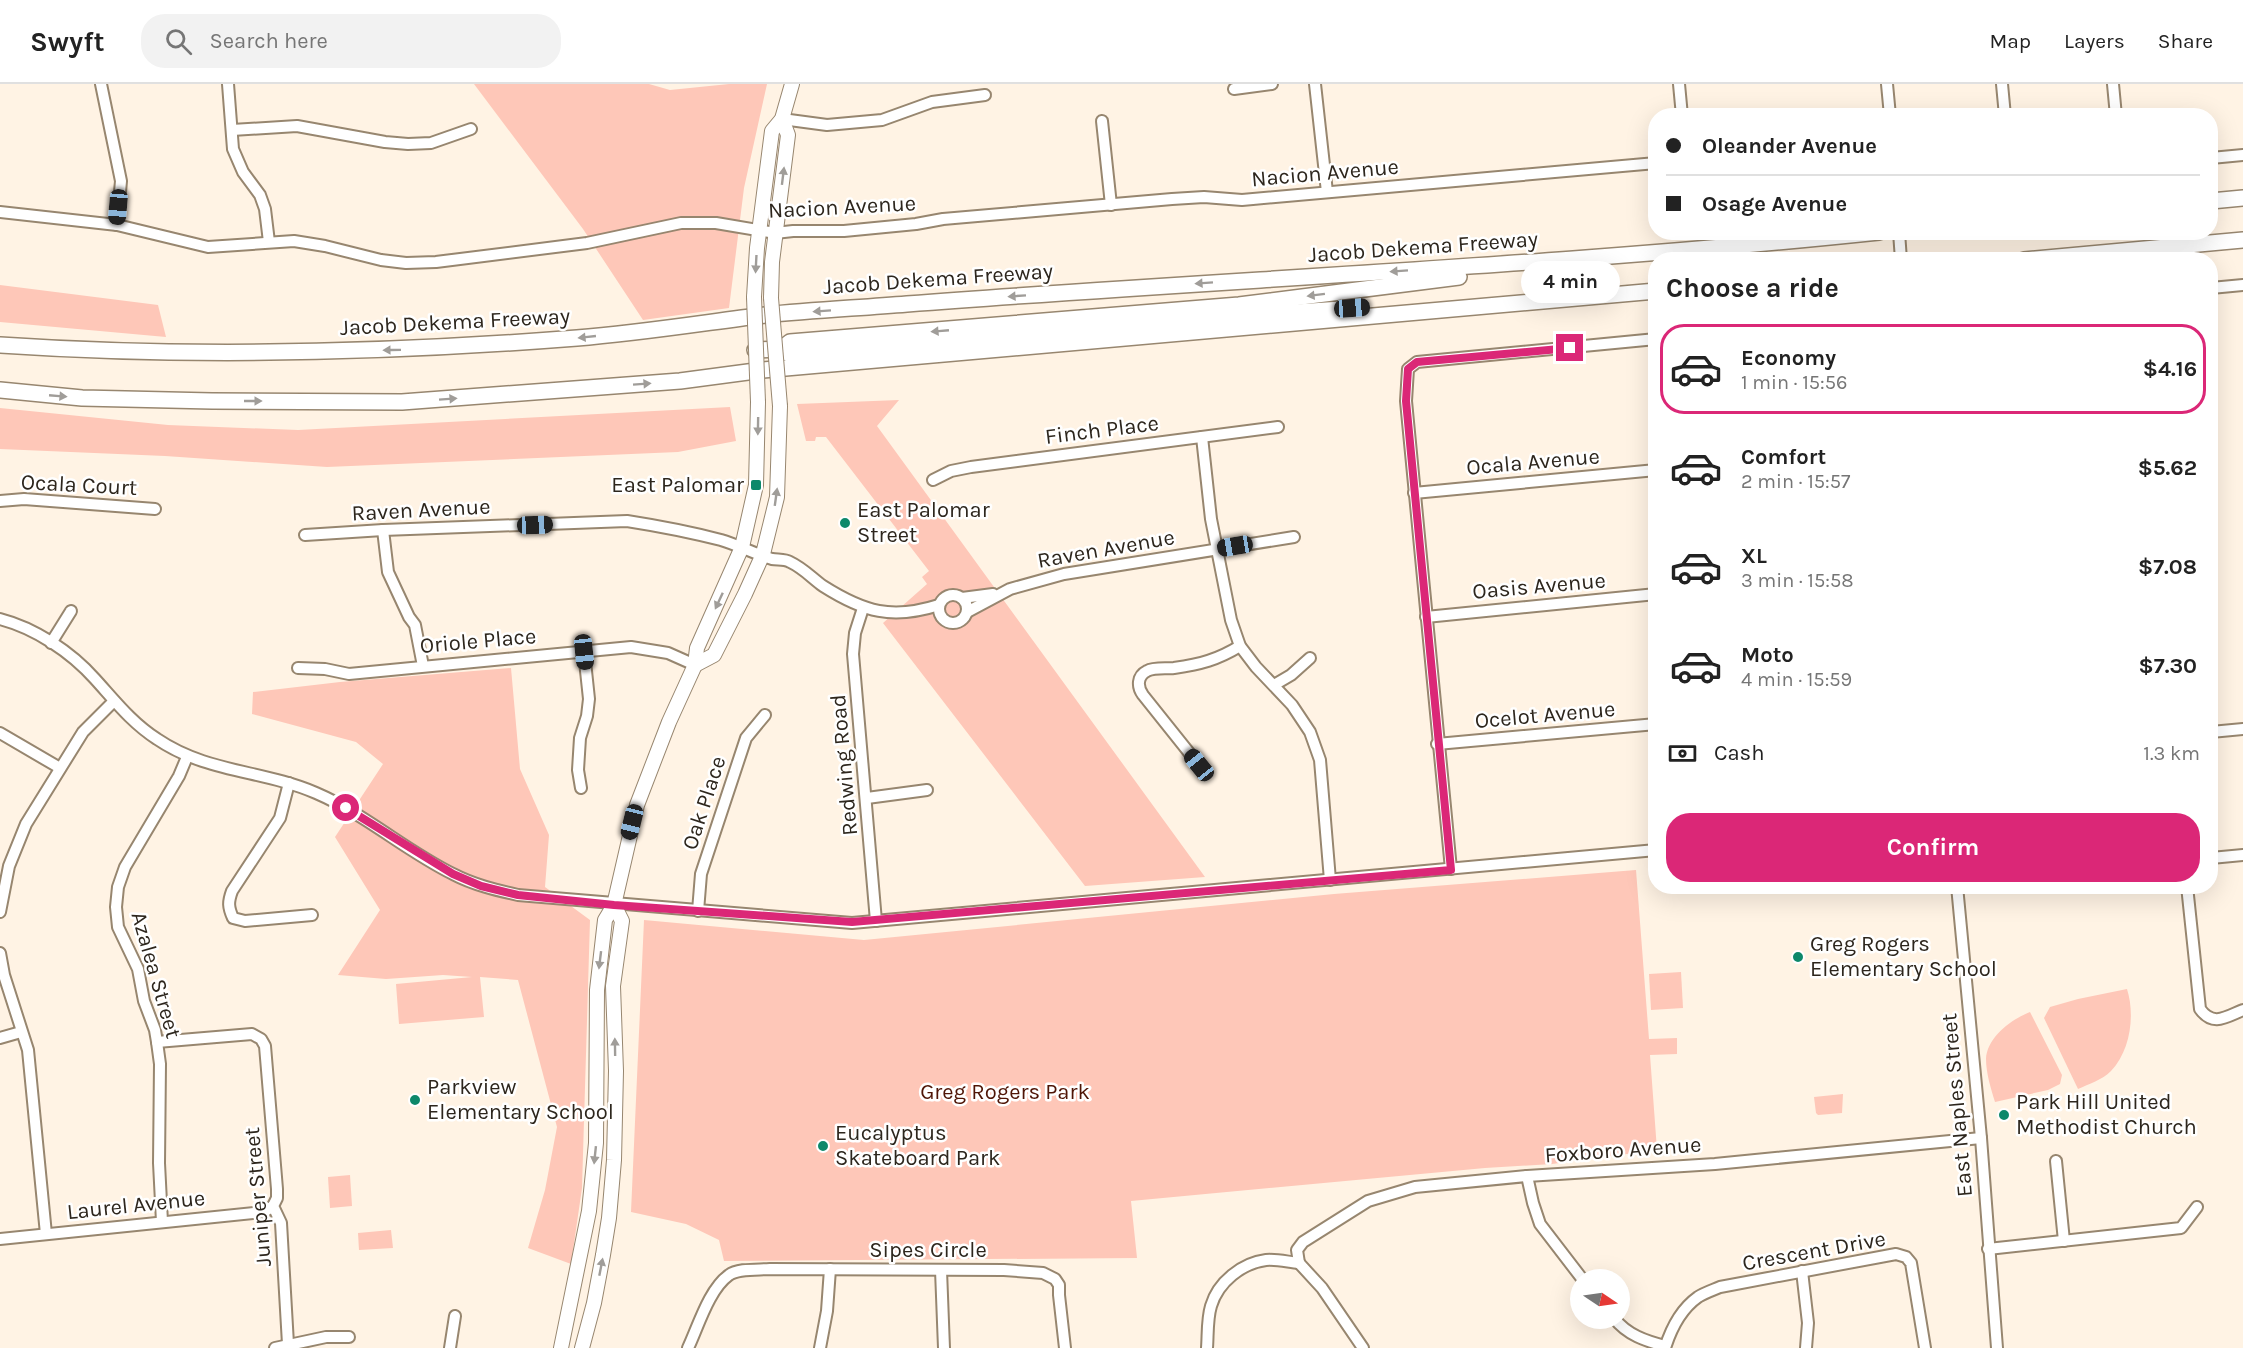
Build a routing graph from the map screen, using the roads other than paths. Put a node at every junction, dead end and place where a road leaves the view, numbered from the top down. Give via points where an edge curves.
1 (100, 84) edge
2 (228, 84) edge
3 (792, 84) edge
4 (1272, 84) edge
5 (1315, 84) edge
6 (1679, 84) edge
7 (1887, 84) edge
8 (2002, 84) edge
9 (2113, 84) edge
10 (1234, 89) dead end
11 (985, 95) dead end
12 (1681, 108) edge
13 (1889, 108) edge
14 (2004, 108) edge
15 (2115, 108) edge
16 (782, 119) junction
17 (1102, 121) dead end
18 (471, 129) dead end
19 (232, 130) junction
20 (2243, 155) edge
21 (2218, 157) edge
22 (1648, 164) edge
23 (1327, 192) junction
24 (2243, 198) edge
25 (2218, 200) edge
26 (1111, 205) junction
27 (0, 212) edge
28 (117, 225) junction
29 (759, 231) junction
30 (775, 234) junction
31 (1798, 240) edge
32 (2243, 240) edge
33 (269, 242) junction
34 (1669, 252) edge
35 (2112, 252) edge
36 (1648, 254) edge
37 (1604, 258) junction
38 (2243, 285) edge
39 (2218, 287) edge
40 (1648, 290) edge
41 (1648, 290) edge
42 (916, 339) junction
43 (1648, 340) edge
44 (0, 345) edge
45 (778, 349) junction
46 (756, 350) junction
47 (3, 391) edge
48 (1278, 427) dead end
49 (1202, 437) junction
50 (1648, 471) edge
51 (933, 480) dead end
52 (1414, 493) junction
53 (0, 501) edge
54 (155, 509) dead end
55 (383, 530) junction
56 (305, 536) dead end
57 (1294, 537) dead end
58 (742, 548) junction
59 (1217, 549) junction
60 (762, 554) junction
61 (1003, 592) junction
62 (1648, 595) edge
63 (962, 598) junction
64 (939, 605) junction
65 (863, 608) junction
66 (71, 610) dead end
67 (967, 612) junction
68 (916, 613) junction
69 (1426, 617) junction
70 (0, 619) edge
71 (943, 619) junction
72 (51, 643) junction
73 (1240, 646) junction
74 (584, 652) junction
75 (1310, 658) dead end
76 (695, 665) junction
77 (423, 666) junction
78 (298, 668) dead end
79 (1274, 685) junction
80 (114, 701) junction
81 (765, 716) dead end
82 (1648, 725) edge
83 (2243, 729) edge
84 (2218, 731) edge
85 (0, 733) edge
86 (1437, 744) junction
87 (187, 757) junction
88 (1199, 765) dead end
89 (60, 768) junction
90 (289, 783) junction
91 (581, 788) dead end
92 (927, 790) dead end
93 (867, 798) junction
94 (1648, 851) edge
95 (2243, 855) edge
96 (2218, 857) edge
97 (1451, 870) junction
98 (1330, 879) junction
99 (1958, 894) edge
100 (2188, 894) edge
101 (614, 905) junction
102 (698, 911) junction
103 (0, 912) edge
104 (312, 915) dead end
105 (876, 921) junction
106 (0, 953) edge
107 (2243, 1010) edge
108 (21, 1032) junction
109 (0, 1038) edge
110 (157, 1042) junction
111 (1981, 1138) junction
112 (2056, 1161) dead end
113 (1527, 1176) junction
114 (273, 1206) junction
115 (2197, 1207) dead end
116 (588, 1214) junction
117 (162, 1222) junction
118 (46, 1234) junction
119 (606, 1238) junction
120 (0, 1239) edge
121 (2064, 1241) junction
122 (1988, 1249) junction
123 (1299, 1263) junction
124 (830, 1269) junction
125 (1575, 1269) edge
126 (941, 1270) junction
127 (1802, 1271) junction
128 (455, 1316) dead end
129 (1626, 1329) edge
130 (349, 1337) dead end
131 (288, 1344) junction
132 (1665, 1347) edge
133 (275, 1348) edge
134 (450, 1348) edge
135 (561, 1348) edge
136 (582, 1348) edge
137 (688, 1348) edge
138 (820, 1348) edge
139 (944, 1348) edge
140 (1065, 1348) edge
141 (1207, 1348) edge
142 (1363, 1348) edge
143 (1806, 1348) edge
144 (1925, 1348) edge
145 (1997, 1348) edge

1 - 28 street via 121,181
2 - 19 street
3 - 16 main road
4 - 10 street
5 - 23 street
6 - 12 street
7 - 13 street
8 - 14 street
9 - 15 street
11 - 16 street via 932,103 882,120 827,125
16 - 29 main road via 772,131
30 -> 16 main road via 788,135
17 - 26 street
18 - 19 street via 432,143 408,144 297,126
19 - 33 street via 233,150 243,172 261,195
20 - 21 street
22 - 23 street, Nacion Avenue
23 - 26 street, Nacion Avenue
24 - 25 highway
26 - 30 street, Nacion Avenue
27 - 28 street, Nacion Avenue
28 - 33 street, Nacion Avenue via 208,247
29 - 30 street, Nacion Avenue
29 - 33 street, Nacion Avenue via 716,223 681,223 587,243 406,263 311,243
29 -> 46 main road, bridge via 754,297
30 - 45 main road, bridge via 771,298
31 - 34 highway, Jacob Dekema Freeway
32 - 35 highway
36 - 37 highway, Jacob Dekema Freeway
37 -> 42 highway via 1239,305
37 -> 44 highway, Jacob Dekema Freeway via 1075,291 771,315 582,338 405,349 101,352
38 - 39 street
40 - 42 highway
47 -> 41 highway via 82,398 402,402 681,381 763,370
42 - 45 highway via 792,356
43 - 52 street via 1417,362 1408,369 1406,381
45 - 46 highway
60 -> 45 main road, bridge via 777,497
46 -> 58 main road, bridge via 756,485
48 - 49 street, Finch Place
49 - 51 street, Finch Place via 971,466
49 - 59 street
50 - 52 street, Ocala Avenue
52 - 69 street
53 - 54 street, Ocala Court via 24,499
55 - 56 street, Raven Avenue
55 - 58 street, Raven Avenue via 627,521 667,527
55 - 77 street via 388,572 415,625
57 - 59 street, Raven Avenue
58 - 60 street, Raven Avenue
58 -> 76 main road via 698,648
59 - 61 street, Raven Avenue via 1064,574
59 - 73 street
60 - 65 street, Raven Avenue via 804,569 822,585
60 - 76 main road via 714,655
61 - 63 street, Raven Avenue
61 - 67 street, Raven Avenue
62 - 69 street, Oasis Avenue
63 - 64 street via 947,596
63 - 67 street
64 - 68 street, Raven Avenue
64 - 71 street
65 - 68 street, Raven Avenue
65 - 93 street, Redwing Road via 853,654
66 - 72 street
67 - 71 street via 957,622
68 - 71 street, Raven Avenue
69 - 86 street
70 - 72 street
72 - 80 street via 94,677
73 - 79 street
73 - 88 street via 1202,664 1147,671 1140,679 1143,695
74 - 76 street, Oriole Place via 649,649
74 - 77 street, Oriole Place
74 - 91 street via 589,699 580,738
75 - 79 street
76 - 101 main road via 637,805
77 - 78 street, Oriole Place via 349,674
79 - 98 street via 1310,732 1320,760
80 - 87 street via 157,740
80 - 89 street via 82,732
81 - 102 street, Oak Place via 746,738 701,874
82 - 86 street, Ocelot Avenue
83 - 84 street
85 - 89 street
86 - 97 street
87 - 90 street
87 - 110 street, Azalea Street via 125,867 117,897 118,927 138,969
89 - 103 street via 20,837 5,880
90 - 101 street via 334,801 453,874 481,886 518,895
90 - 104 street via 280,818 232,891 228,908 233,918 245,921
92 - 93 street
93 - 105 street, Redwing Road
94 - 97 street
95 - 96 street
97 - 98 street
98 - 105 street
99 - 111 street, East Naples Street
100 - 107 street via 2200,1009 2218,1020
101 - 102 street
101 -> 116 main road via 605,920 597,990 596,1143
119 -> 101 main road via 614,1160 613,986 622,921
102 - 105 street
106 - 108 street
108 - 109 street
108 - 118 street via 28,1050
110 - 114 street, Juniper Street via 252,1034 261,1039 265,1046 277,1189
110 - 117 street, Azalea Street
111 - 113 street, Foxboro Avenue via 1715,1164
111 - 122 street, East Naples Street
112 - 121 street
113 - 123 street, Foxboro Avenue via 1415,1187 1383,1195 1304,1242 1297,1250
113 - 125 street via 1540,1224
114 - 117 street, Laurel Avenue via 264,1212
114 - 131 street, Juniper Street via 281,1223
115 - 121 street via 2181,1228
116 - 119 main road via 598,1221
116 - 135 main road
117 - 118 street, Laurel Avenue
118 - 120 street, Laurel Avenue
136 -> 119 main road
121 - 122 street
122 - 145 street, East Naples Street
123 - 141 street via 1260,1261 1230,1277 1210,1308
123 - 142 street via 1322,1288
124 - 126 street, Sipes Circle
124 - 137 street, Sipes Circle via 770,1269 729,1275 709,1300
124 - 138 street
126 - 139 street
126 - 140 street, Sipes Circle via 1043,1273 1054,1279 1059,1285
127 - 132 street, Crescent Drive via 1720,1287 1698,1297 1673,1325
127 - 143 street via 1808,1323
127 - 144 street, Crescent Drive via 1896,1254 1905,1257 1911,1263
128 - 134 street
129 - 132 street
130 - 131 street
131 - 133 street

